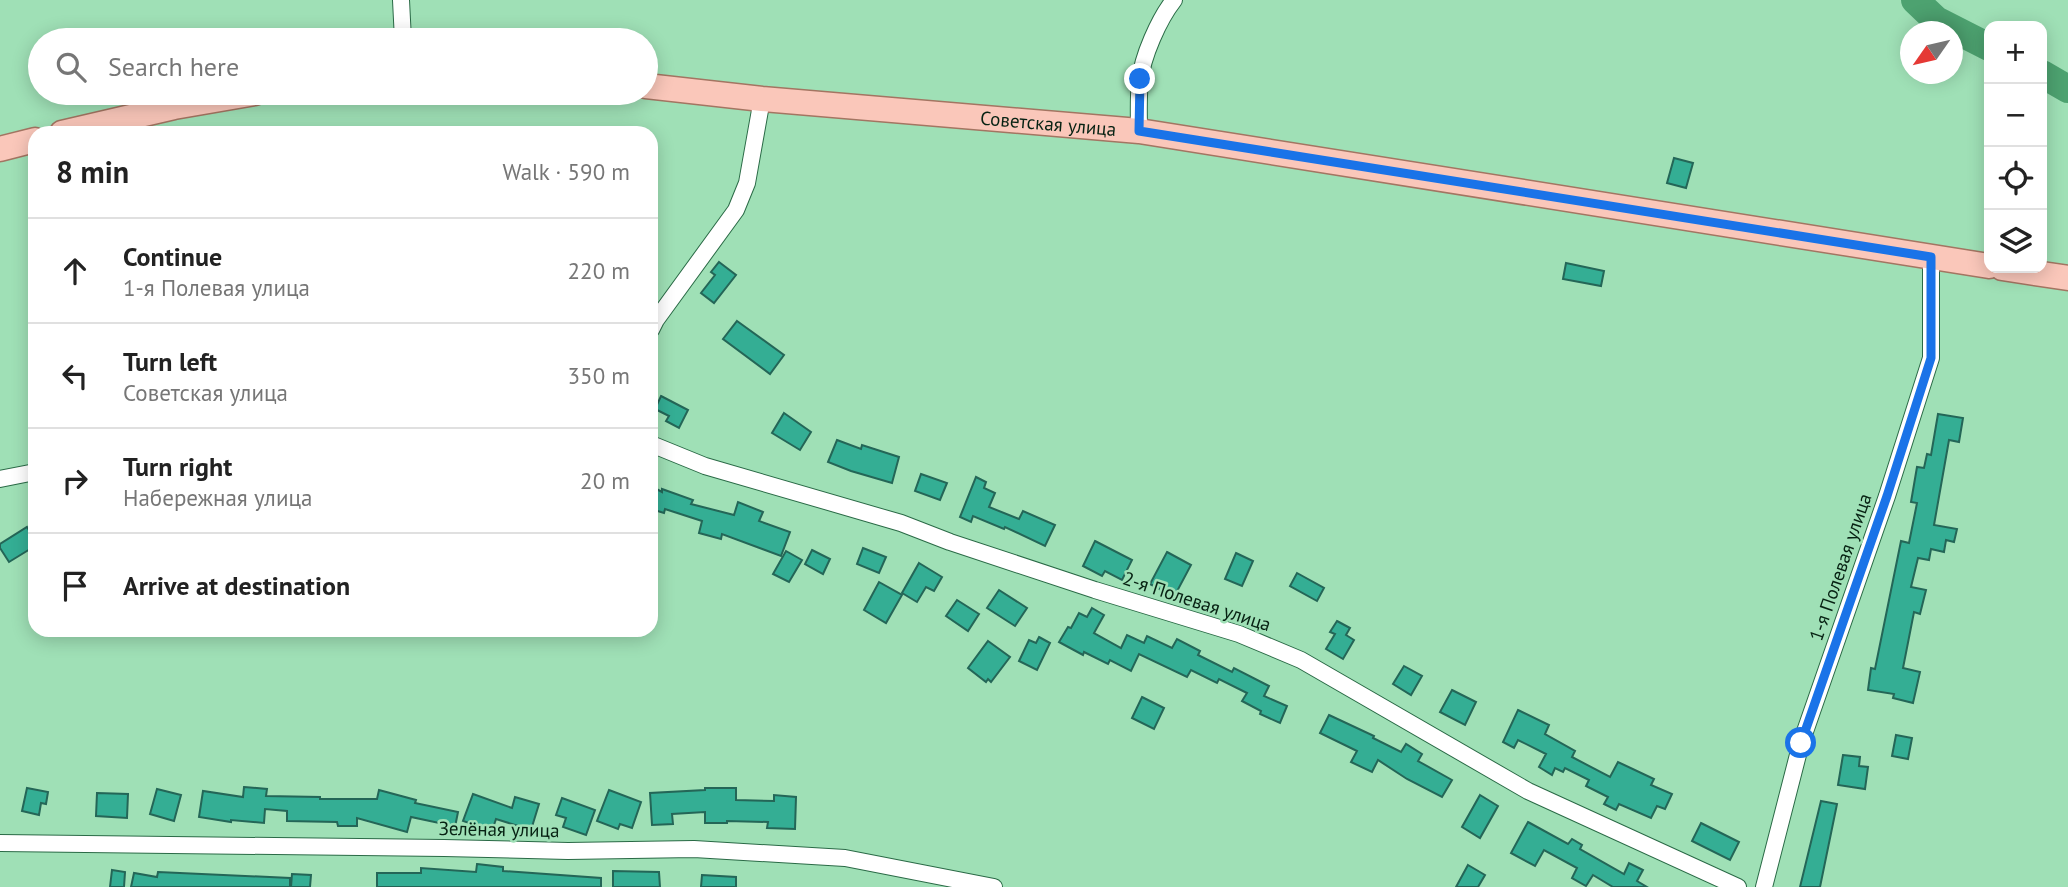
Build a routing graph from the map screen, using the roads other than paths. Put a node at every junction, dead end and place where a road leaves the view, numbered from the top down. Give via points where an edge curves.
1 (401, 0) edge
2 (1174, 0) edge
3 (402, 28) edge
4 (658, 87) edge
5 (762, 99) junction
6 (186, 105) edge
7 (92, 126) edge
8 (1139, 131) junction
9 (28, 142) edge
10 (0, 149) edge
11 (1931, 257) junction
12 (1984, 265) edge
13 (2035, 273) edge
14 (2068, 278) edge
15 (658, 317) edge
16 (658, 447) edge
17 (28, 473) edge
18 (0, 479) edge
19 (0, 843) edge
20 (994, 887) edge
21 (1738, 887) edge
22 (1764, 887) edge

1 - 3 street
2 - 8 street via 1152,41 1140,79
4 - 5 main road, Советская улица
5 - 8 main road, Советская улица
5 - 15 street via 747,183 736,210
6 - 7 main road
8 - 11 main road, Советская улица
9 - 10 main road
11 - 12 main road, Советская улица
11 - 22 street, 1-я Полевая улица via 1931,358 1801,743
13 - 14 main road
16 - 21 street, 2-я Полевая улица via 705,466 901,523 1239,634 1301,660 1528,791
17 - 18 street
19 - 20 street, Зелёная улица via 694,849 845,858

